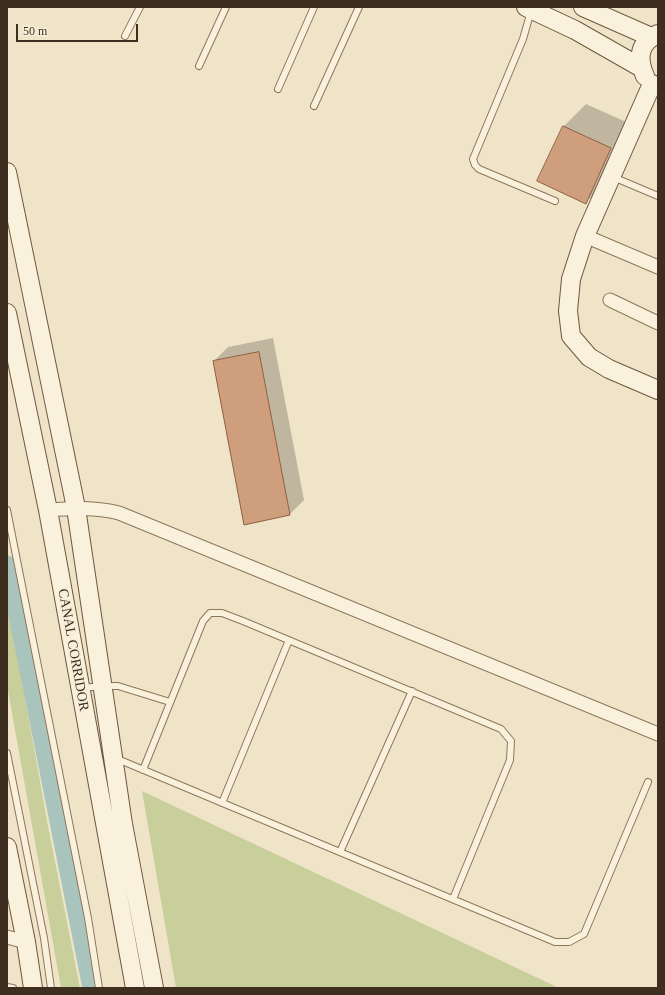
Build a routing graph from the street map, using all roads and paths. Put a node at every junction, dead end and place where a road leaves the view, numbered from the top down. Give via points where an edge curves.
1 (140, 7) edge
2 (226, 7) edge
3 (314, 7) edge
4 (359, 7) edge
5 (582, 7) edge
6 (529, 8) edge
7 (655, 35) edge
8 (125, 36) dead end
9 (199, 66) dead end
10 (640, 67) junction
11 (655, 85) edge
12 (278, 89) dead end
13 (314, 106) dead end
14 (7, 172) edge
15 (611, 176) junction
16 (658, 196) edge
17 (555, 201) dead end
18 (585, 236) junction
19 (658, 267) edge
20 (610, 300) dead end
21 (7, 313) edge
22 (658, 323) edge
23 (658, 390) edge
24 (76, 508) junction
25 (7, 510) edge
26 (48, 510) junction
27 (289, 640) junction
28 (103, 686) junction
29 (80, 688) junction
30 (412, 691) junction
31 (170, 702) junction
32 (658, 734) edge
33 (7, 754) edge
34 (114, 758) junction
35 (143, 770) junction
36 (648, 782) dead end
37 (222, 803) junction
38 (7, 847) edge
39 (340, 852) junction
40 (453, 899) junction
41 (7, 937) edge
42 (26, 942) junction
43 (7, 986) edge
44 (13, 988) edge
45 (33, 988) edge
46 (52, 988) edge
47 (99, 988) edge
48 (135, 988) edge
49 (154, 988) edge

1 - 8 lane
2 - 9 lane
3 - 12 lane
4 - 13 lane
5 - 7 street
6 - 10 street via 581,33
6 - 17 lane via 528,24 523,39 473,159 479,169
7 - 10 street via 644,45
10 - 11 street
11 - 15 street
14 - 24 street
15 - 16 lane
15 - 18 street
18 - 19 street
18 - 23 street via 571,280 568,311 571,336 589,357 609,369
20 - 22 street
21 - 26 street, CANAL CORRIDOR
24 - 26 street
24 - 28 street
24 - 32 street via 105,509 119,513
25 - 47 lane via 88,918
26 - 29 street, CANAL CORRIDOR
27 - 30 lane
27 - 31 lane via 222,613 210,613 203,622
27 - 37 lane
28 - 29 lane
28 - 31 lane via 118,686
28 - 34 street
29 - 48 street, CANAL CORRIDOR
30 - 39 lane
30 - 40 lane via 502,729 511,741 510,760
31 - 35 lane
33 - 46 lane
34 - 35 lane
34 - 49 street via 123,824
35 - 37 lane
36 - 40 lane via 584,934 570,942 555,942
37 - 39 lane
38 - 42 street
39 - 40 lane
41 - 42 street
42 - 45 street
43 - 44 lane

